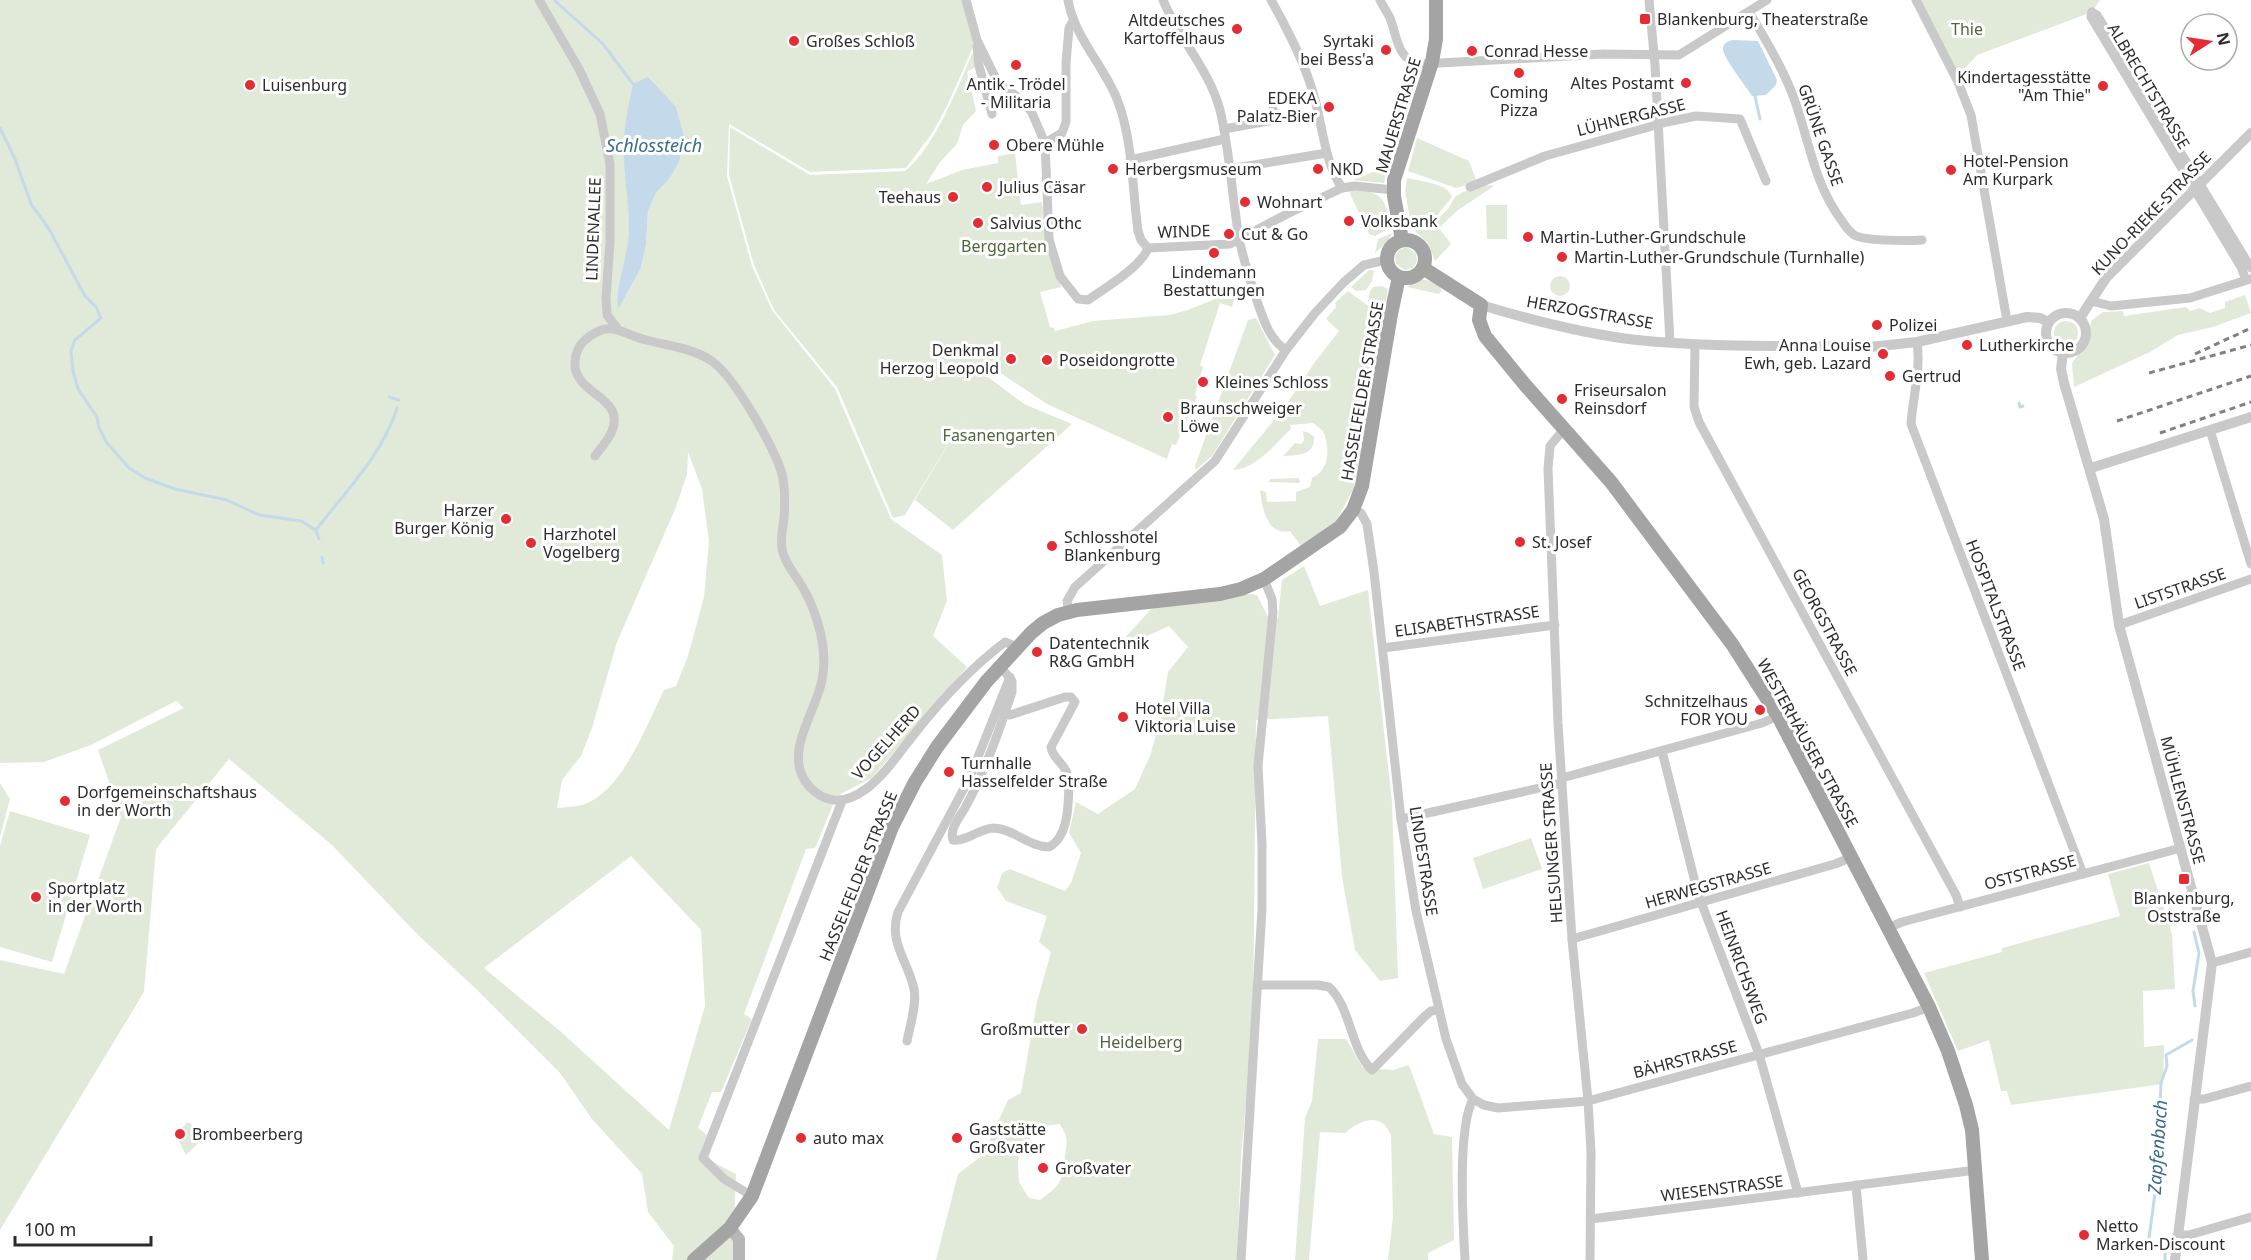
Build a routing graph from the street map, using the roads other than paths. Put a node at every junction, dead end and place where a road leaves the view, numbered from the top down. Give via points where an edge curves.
1 (539, 0) edge
2 (966, 0) edge
3 (1068, 0) edge
4 (1164, 0) edge
5 (1380, 0) edge
6 (1437, 0) edge
7 (1649, 0) edge
8 (1767, 0) edge
9 (1916, 0) edge
10 (1272, 1) edge
11 (1749, 12) junction
12 (1072, 21) junction
13 (977, 40) junction
14 (1653, 56) junction
15 (1432, 62) junction
16 (1273, 109) dead end
17 (992, 114) dead end
18 (1658, 124) junction
19 (2251, 133) edge
20 (1224, 134) junction
21 (1045, 143) junction
22 (1327, 153) junction
23 (1130, 160) junction
24 (1229, 169) junction
25 (1766, 181) dead end
26 (1470, 187) dead end
27 (2197, 187) junction
28 (1342, 188) junction
29 (1393, 190) junction
30 (1239, 240) junction
31 (1402, 240) junction
32 (1922, 240) dead end
33 (1148, 248) junction
34 (1386, 260) junction
35 (1423, 268) junction
36 (2251, 268) edge
37 (1399, 278) junction
38 (2248, 280) edge
39 (2091, 301) junction
40 (1481, 305) junction
41 (2080, 318) junction
42 (2007, 321) junction
43 (2048, 322) junction
44 (617, 328) junction
45 (1670, 342) junction
46 (1917, 342) junction
47 (1695, 344) junction
48 (1286, 350) junction
49 (2062, 353) junction
50 (2251, 417) edge
51 (1564, 429) junction
52 (2210, 430) junction
53 (595, 456) dead end
54 (2091, 468) junction
55 (1353, 510) junction
56 (2251, 564) edge
57 (1264, 579) junction
58 (2251, 579) edge
59 (1069, 612) junction
60 (1555, 625) junction
61 (2119, 625) junction
62 (1017, 647) junction
63 (1383, 648) junction
64 (1000, 666) junction
65 (1010, 677) junction
66 (1005, 713) junction
67 (1778, 716) junction
68 (1662, 751) junction
69 (1562, 780) junction
70 (842, 801) junction
71 (1401, 819) junction
72 (2181, 848) junction
73 (1852, 857) junction
74 (2083, 874) junction
75 (1701, 903) junction
76 (1960, 907) junction
77 (1888, 928) junction
78 (1572, 939) junction
79 (2251, 951) edge
80 (2211, 963) junction
81 (1258, 985) junction
82 (1929, 1007) junction
83 (1438, 1010) junction
84 (907, 1041) dead end
85 (1759, 1054) junction
86 (2251, 1086) edge
87 (1473, 1099) junction
88 (2194, 1099) junction
89 (1588, 1101) junction
90 (1976, 1170) junction
91 (1856, 1185) junction
92 (1798, 1193) junction
93 (752, 1196) junction
94 (2251, 1217) edge
95 (1591, 1219) junction
96 (730, 1228) junction
97 (2178, 1235) junction
98 (694, 1260) edge
99 (739, 1260) edge
100 (1241, 1260) edge
101 (1465, 1260) edge
102 (1590, 1260) edge
103 (1863, 1260) edge
104 (1982, 1260) edge
105 (2175, 1260) edge

1 - 44 street, LINDENALLEE via 579,69 600,114 607,141 610,233 606,298 607,315
2 - 13 street
3 - 12 street
4 - 20 street via 1208,78
5 - 15 street via 1401,52 1410,61
6 - 15 main road, MAUERSTRASSE
7 - 14 street
8 - 11 street
9 - 42 street via 1971,115
10 - 22 street via 1314,96
11 - 14 street via 1679,55
11 - 32 street, GRÜNE GASSE via 1784,74 1818,182 1837,214 1857,236 1873,240
12 - 21 street via 1066,63 1066,123 1062,133
12 - 23 street via 1116,97
13 - 17 street via 979,66
13 - 21 street via 997,81 1032,113
14 - 15 street via 1613,54
14 - 18 street
15 - 29 main road, MAUERSTRASSE
16 - 20 street via 1274,120
18 - 25 street, LÜHNERGASSE via 1696,116 1740,119
18 - 26 street, LÜHNERGASSE via 1545,156
18 - 45 street
19 - 27 street, KUNO-RIEKE-STRASSE
20 - 23 street
20 - 24 street
21 - 33 street, WINDE via 1050,239 1060,276 1077,299 1088,300 1106,288 1143,257
22 - 24 street
22 - 28 street
23 - 33 street via 1138,231
24 - 30 street
27 - 27 street, ALBRECHTSTRASSE via 2097,15 2092,12 2091,17
27 - 36 street, ALBRECHTSTRASSE
27 - 38 street, ALBRECHTSTRASSE
27 - 39 street, KUNO-RIEKE-STRASSE via 2106,278
28 - 29 street
28 - 30 street, WINDE
29 - 31 main road, MAUERSTRASSE
30 - 33 street, WINDE via 1215,246
30 - 48 street via 1266,324 1279,346
31 - 34 main road via 1390,248
31 - 35 main road via 1411,240 1421,247
34 - 37 main road
34 - 48 street via 1369,263 1351,275
35 - 37 main road via 1414,277
35 - 40 main road, HERZOGSTRASSE
37 - 55 main road, HASSELFELDER STRASSE via 1365,469
38 - 39 street via 2190,298 2111,306
39 - 41 street, KUNO-RIEKE-STRASSE
40 - 45 street, HERZOGSTRASSE via 1635,340
40 - 51 main road, WESTERHÄUSER STRASSE via 1479,320 1485,336
41 - 43 street via 2063,313
41 - 49 street via 2086,330 2084,340 2076,351
42 - 43 street, HERZOGSTRASSE via 2033,317
42 - 46 street, HERZOGSTRASSE
43 - 49 street via 2047,341
44 - 53 street via 586,339 575,355 579,380 612,408 613,430
44 - 70 street via 713,362 732,382 776,460 783,477 785,500 782,549 811,602 823,649 823,679 805,727 798,762 810,788 827,799
45 - 47 street, HERZOGSTRASSE
46 - 47 street, HERZOGSTRASSE via 1870,347
46 - 74 street, HOSPITALSTRASSE via 1919,366 1911,424
47 - 76 street, GEORGSTRASSE via 1694,401 1699,422
48 - 59 street via 1215,461 1075,587 1067,601
49 - 54 street, MÜHLENSTRASSE via 2064,383
50 - 52 street
51 - 60 street, HELSUNGER STRASSE via 1553,439 1547,457
51 - 67 main road, WESTERHÄUSER STRASSE via 1611,482 1695,593
52 - 54 street
52 - 56 street
54 - 61 street, MÜHLENSTRASSE via 2105,527
55 - 57 main road, HASSELFELDER STRASSE via 1329,536
55 - 63 street, LINDESTRASSE via 1361,513 1367,524
57 - 59 main road, HASSELFELDER STRASSE via 1220,594
57 - 81 street via 1273,612 1258,766 1262,844
58 - 61 street, LISTSTRASSE
59 - 62 main road, HASSELFELDER STRASSE via 1043,623
60 - 63 street, ELISABETHSTRASSE
60 - 69 street, HELSUNGER STRASSE
61 - 72 street, MÜHLENSTRASSE
62 - 64 main road, HASSELFELDER STRASSE
62 - 70 street, VOGELHERD via 1005,642 988,654 869,787
63 - 71 street, LINDESTRASSE
64 - 65 street
64 - 93 main road, HASSELFELDER STRASSE via 937,747 892,827
65 - 66 street via 1014,685
65 - 84 street via 970,777 893,925 915,994
66 - 66 street via 951,836 959,841 996,828 1037,847 1049,847 1065,824 1069,780 1051,747 1075,702 1065,697 1010,715
67 - 68 street
67 - 73 main road, WESTERHÄUSER STRASSE
68 - 69 street
68 - 75 street, HEINRICHSWEG
69 - 71 street
69 - 78 street, HELSUNGER STRASSE
70 - 93 street via 703,1158 724,1179
71 - 83 street, LINDESTRASSE
72 - 74 street, OSTSTRASSE
72 - 80 street, MÜHLENSTRASSE
73 - 75 street, HERWEGSTRASSE
73 - 77 main road, WESTERHÄUSER STRASSE
74 - 76 street, OSTSTRASSE
75 - 78 street, HERWEGSTRASSE
75 - 85 street, HEINRICHSWEG
76 - 77 street, OSTSTRASSE
77 - 82 main road, WESTERHÄUSER STRASSE
78 - 89 street, HELSUNGER STRASSE
79 - 80 street
80 - 88 street, MÜHLENSTRASSE
81 - 83 street via 1329,987 1372,1070 1424,1017
81 - 100 street
82 - 85 street, BÄHRSTRASSE
82 - 90 main road, WESTERHÄUSER STRASSE via 1966,1105
83 - 87 street, LINDESTRASSE via 1454,1064
85 - 89 street, BÄHRSTRASSE
85 - 92 street, HEINRICHSWEG
86 - 88 street
87 - 89 street via 1498,1108
87 - 101 street via 1467,1115 1463,1167
88 - 97 street, MÜHLENSTRASSE
89 - 95 street, HELSUNGER STRASSE
90 - 91 street, WIESENSTRASSE
90 - 104 main road, WESTERHÄUSER STRASSE
91 - 92 street, WIESENSTRASSE
91 - 103 street
92 - 95 street, WIESENSTRASSE
93 - 96 main road, HASSELFELDER STRASSE
94 - 97 street
95 - 102 street, HELSUNGER STRASSE
96 - 98 main road, HASSELFELDER STRASSE
96 - 99 main road via 739,1239
97 - 105 street, MÜHLENSTRASSE

